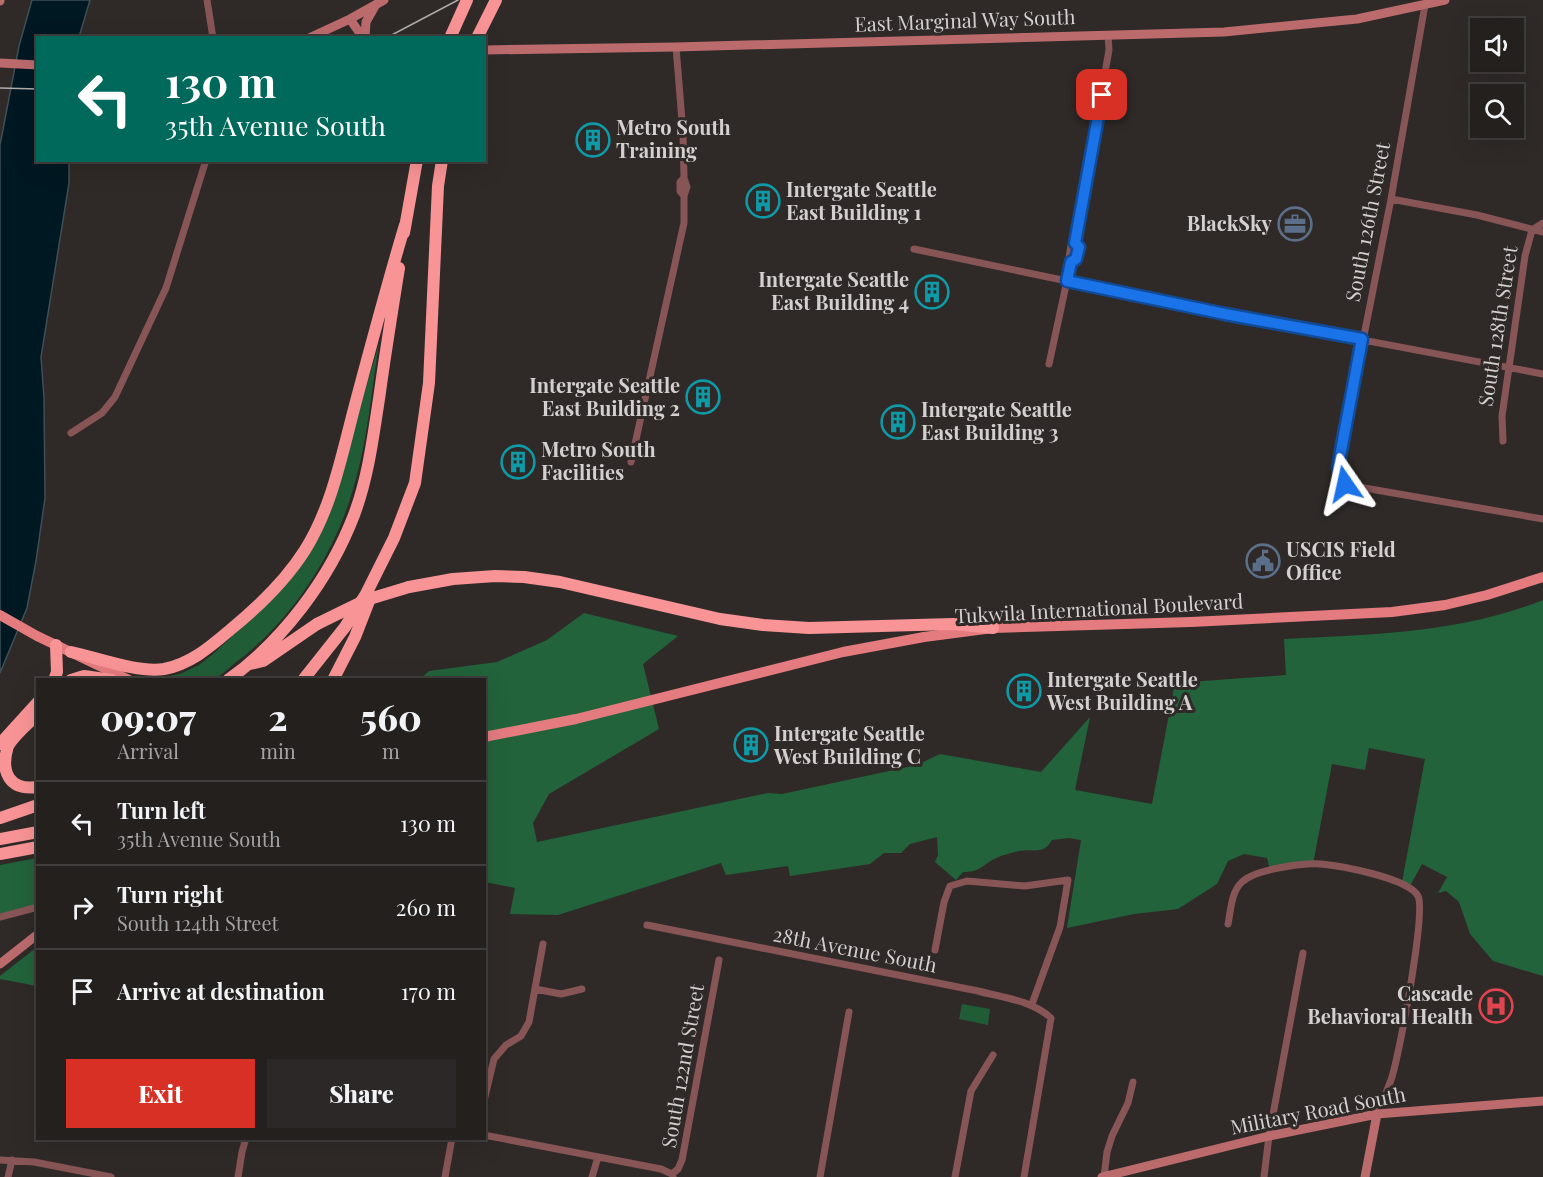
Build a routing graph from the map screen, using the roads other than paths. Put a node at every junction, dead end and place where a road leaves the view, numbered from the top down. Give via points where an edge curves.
1 (207, 0) edge
2 (467, 0) edge
3 (496, 0) edge
4 (1445, 0) edge
5 (379, 3) edge
6 (1425, 5) junction
7 (350, 20) junction
8 (1108, 35) junction
9 (213, 36) edge
10 (314, 36) edge
11 (362, 36) edge
12 (364, 36) edge
13 (451, 36) edge
14 (478, 36) edge
15 (676, 47) junction
16 (486, 50) edge
17 (0, 63) edge
18 (36, 65) edge
19 (205, 162) edge
20 (417, 162) edge
21 (442, 162) edge
22 (1391, 198) junction
23 (1543, 223) edge
24 (405, 225) junction
25 (1532, 230) junction
26 (1543, 232) edge
27 (914, 249) dead end
28 (1067, 281) junction
29 (1362, 339) junction
30 (1048, 364) dead end
31 (1508, 368) junction
32 (1543, 374) edge
33 (71, 433) dead end
34 (1503, 441) dead end
35 (631, 462) dead end
36 (1543, 519) edge
37 (394, 538) junction
38 (1543, 577) edge
39 (0, 615) edge
40 (993, 628) junction
41 (56, 645) junction
42 (71, 652) junction
43 (249, 664) junction
44 (55, 678) edge
45 (78, 678) edge
46 (98, 678) edge
47 (125, 678) edge
48 (231, 678) edge
49 (305, 678) edge
50 (334, 678) edge
51 (36, 704) edge
52 (36, 716) edge
53 (486, 737) edge
54 (0, 744) edge
55 (36, 787) edge
56 (36, 806) edge
57 (0, 818) edge
58 (36, 832) edge
59 (0, 839) edge
60 (36, 847) edge
61 (0, 854) edge
62 (36, 908) edge
63 (26, 910) junction
64 (36, 912) edge
65 (0, 917) edge
66 (1228, 924) dead end
67 (648, 925) dead end
68 (36, 936) edge
69 (543, 944) dead end
70 (935, 950) dead end
71 (1304, 953) dead end
72 (719, 960) dead end
73 (0, 964) edge
74 (535, 989) junction
75 (582, 989) dead end
76 (1032, 1004) junction
77 (849, 1012) dead end
78 (993, 1055) dead end
79 (1133, 1082) dead end
80 (486, 1092) edge
81 (1543, 1101) edge
82 (1377, 1114) junction
83 (486, 1135) edge
84 (1269, 1136) junction
85 (245, 1140) edge
86 (452, 1140) edge
87 (598, 1157) junction
88 (0, 1160) edge
89 (12, 1160) junction
90 (1128, 1174) edge
91 (672, 1175) edge
92 (9, 1177) edge
93 (111, 1177) edge
94 (238, 1177) edge
95 (445, 1177) edge
96 (592, 1177) edge
97 (820, 1177) edge
98 (955, 1177) edge
99 (1024, 1177) edge
100 (1103, 1177) edge
101 (1264, 1177) edge
102 (1365, 1177) edge

1 - 9 street
2 - 13 highway
3 - 14 highway
4 - 6 street, East Marginal Way South
5 - 7 street
5 - 12 street via 366,22
6 - 8 street, East Marginal Way South via 1357,20 1248,30
6 - 22 street, South 126th Street
7 - 10 street
7 - 11 street
8 - 15 street, East Marginal Way South
8 - 28 street via 1108,54
15 - 16 street, East Marginal Way South
15 - 35 street via 683,133 684,178 680,191 684,196 684,223
17 - 18 street
19 - 33 street via 165,288 117,393 102,413
20 - 24 highway
21 - 37 highway via 425,424 415,483
22 - 25 street
22 - 29 street, South 126th Street
23 - 25 street, South 128th Street
24 - 42 highway via 336,478 325,510 290,570 242,620 198,655 179,664 165,669 140,668
24 - 43 highway via 370,455 354,514 324,575 293,618
25 - 26 street
25 - 31 street, South 128th Street
27 - 28 street
28 - 29 street
28 - 30 street
29 - 31 street
29 - 36 street, South 126th Street via 1338,467 1345,484
31 - 32 street
31 - 34 street, South 128th Street
37 - 49 highway via 345,627
37 - 50 highway via 355,637
38 - 40 main road, Tukwila International Boulevard via 1445,605 1392,612
39 - 41 main road
40 - 43 highway, bridge via 953,624 808,628 763,625 720,619 560,582 495,576 409,587 366,600 317,624 263,661
40 - 53 main road, Tukwila International Boulevard via 843,652 576,719
41 - 42 main road
41 - 44 highway
42 - 47 main road
43 - 48 highway
45 - 46 highway
51 - 54 highway
52 - 55 highway via 9,746 3,762 5,775 12,784
56 - 57 highway
58 - 59 highway
60 - 61 highway
62 - 63 street
63 - 64 street
63 - 65 street
66 - 82 street via 1237,887 1244,880 1290,867 1320,864 1374,874 1401,882 1418,895 1420,917 1402,1032 1391,1079
67 - 76 street, 28th Avenue South
68 - 73 street
69 - 74 street
70 - 76 street via 950,886 967,881 1025,886 1068,880 1060,927
71 - 84 street
72 - 91 street, South 122nd Street via 682,1160
74 - 75 street via 561,994
74 - 80 street via 526,1029 493,1062
76 - 99 street, 28th Avenue South via 1051,1018
77 - 97 street
78 - 98 street via 971,1091
79 - 100 street via 1112,1136
81 - 82 street, Military Road South
82 - 84 street, Military Road South
82 - 102 street
83 - 87 street
84 - 90 street, Military Road South
84 - 101 street
85 - 94 street
86 - 95 street
87 - 91 street via 661,1169
87 - 96 street
88 - 89 street
89 - 92 street
89 - 93 street
90 - 100 street, Military Road South

